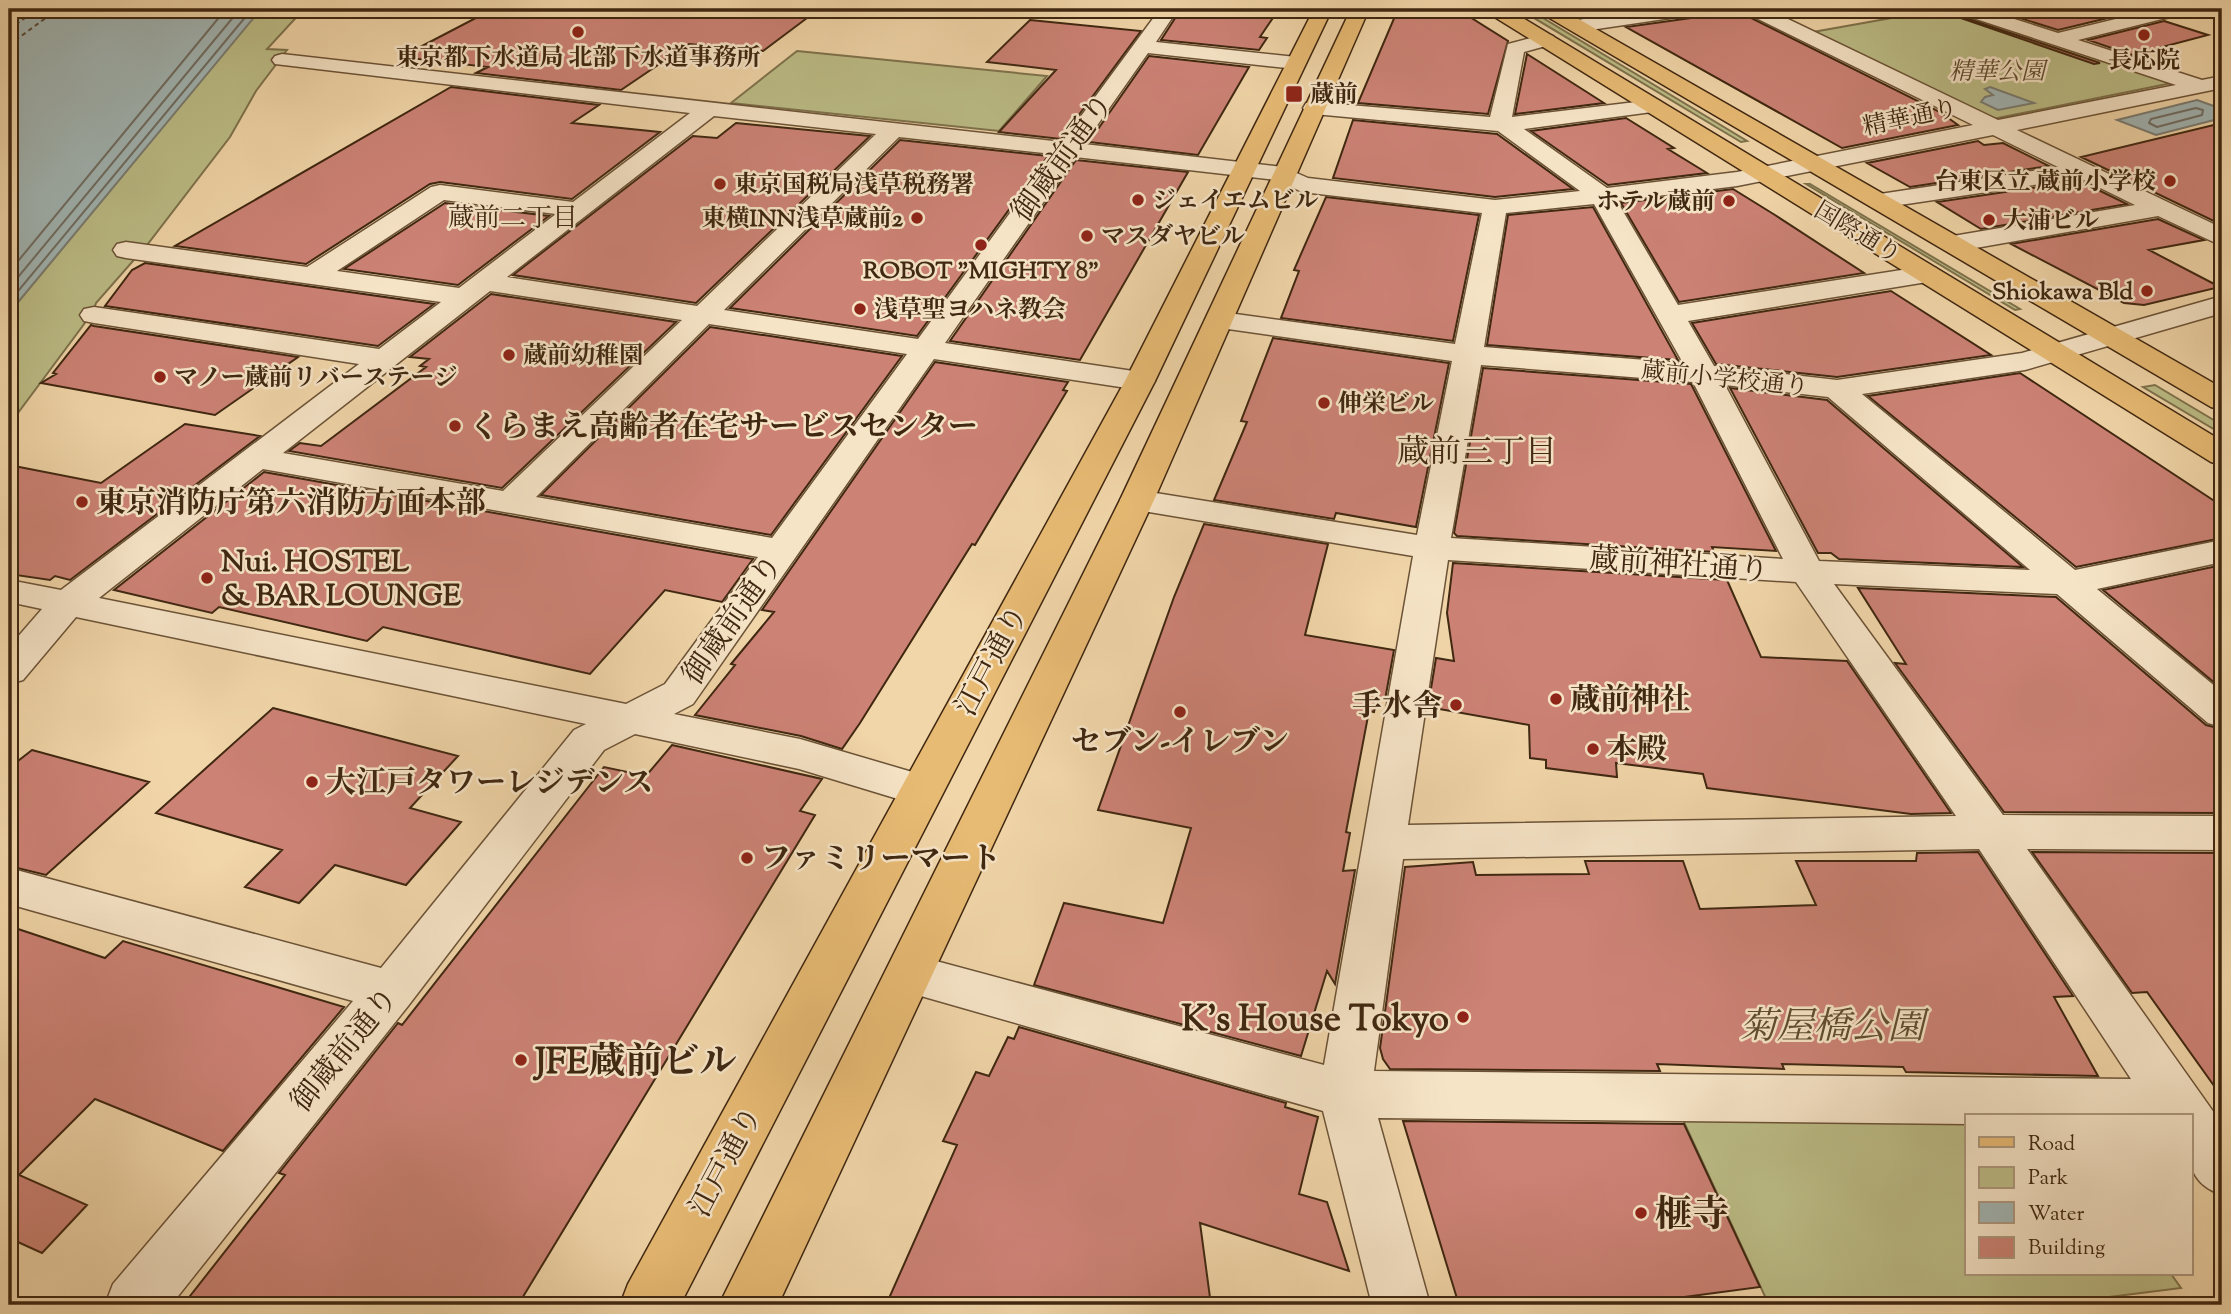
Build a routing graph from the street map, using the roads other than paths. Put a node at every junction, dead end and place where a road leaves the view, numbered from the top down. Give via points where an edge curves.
1 (1169, 9) edge
2 (1322, 9) edge
3 (1360, 9) edge
4 (1495, 9) edge
5 (1548, 9) edge
6 (1690, 9) edge
7 (1753, 9) edge
8 (1965, 9) edge
9 (2179, 9) edge
10 (1577, 26) junction
11 (2057, 39) junction
12 (1546, 40) junction
13 (1142, 46) junction
14 (282, 60) dead end
15 (1296, 63) junction
16 (2222, 82) edge
17 (2200, 86) junction
18 (2222, 93) edge
19 (1652, 106) junction
20 (710, 108) junction
21 (1314, 108) junction
22 (1503, 125) junction
23 (1994, 126) junction
24 (894, 129) junction
25 (1067, 149) junction
26 (1815, 163) junction
27 (1242, 169) junction
28 (2082, 170) junction
29 (1283, 174) junction
30 (1762, 174) junction
31 (1602, 196) junction
32 (1880, 201) junction
33 (1494, 207) junction
34 (2162, 208) junction
35 (579, 210) junction
36 (2222, 238) edge
37 (1954, 244) junction
38 (126, 250) dead end
39 (1927, 274) junction
40 (313, 275) junction
41 (476, 290) junction
42 (2222, 304) edge
43 (1670, 314) junction
44 (94, 316) dead end
45 (702, 317) junction
46 (1221, 320) junction
47 (2110, 336) junction
48 (925, 348) junction
49 (2055, 352) junction
50 (1468, 355) junction
51 (386, 359) junction
52 (1704, 374) junction
53 (1140, 381) junction
54 (1837, 388) junction
55 (2222, 401) edge
56 (2222, 455) edge
57 (258, 458) junction
58 (1137, 500) junction
59 (512, 501) junction
60 (1432, 548) junction
61 (781, 550) junction
62 (2222, 551) edge
63 (1807, 572) junction
64 (2070, 583) junction
65 (9, 592) edge
66 (68, 603) junction
67 (9, 671) edge
68 (2222, 713) edge
69 (628, 720) junction
70 (921, 790) junction
71 (1992, 832) junction
72 (2222, 833) edge
73 (1383, 842) junction
74 (9, 886) edge
75 (910, 974) junction
76 (391, 991) junction
77 (1345, 1094) junction
78 (2184, 1114) edge
79 (2192, 1126) edge
80 (2222, 1169) edge
81 (134, 1305) edge
82 (649, 1305) edge
83 (748, 1305) edge
84 (1401, 1305) edge

1 - 13 street, 御蔵前通り
2 - 15 main road, 江戸通り
3 - 21 main road, 江戸通り
4 - 12 main road, 国際通り
5 - 10 main road, 国際通り
6 - 10 street
7 - 23 street
8 - 11 street
9 - 11 street
10 - 26 main road, 国際通り
11 - 17 street
12 - 19 main road, 国際通り
12 - 22 street via 1515,48
13 - 15 street
13 - 25 street, 御蔵前通り
14 - 20 street, 精華通り
15 - 27 main road, 江戸通り
16 - 17 street, 精華通り
17 - 18 street
17 - 23 street, 精華通り
19 - 22 street
19 - 30 main road, 国際通り
20 - 24 street, 精華通り
20 - 35 street
21 - 22 street
21 - 29 main road, 江戸通り
22 - 31 street
23 - 26 street, 精華通り
23 - 28 street
24 - 25 street, 精華通り
24 - 45 street
25 - 27 street, 精華通り
25 - 48 street, 御蔵前通り
26 - 30 street, 精華通り
26 - 32 main road, 国際通り
27 - 29 street, 精華通り
27 - 53 main road, 江戸通り
28 - 32 street
28 - 34 street
29 - 33 street, 精華通り via 1302,185
29 - 46 main road, 江戸通り
30 - 31 street, 精華通り
30 - 39 main road, 国際通り
31 - 33 street, 精華通り
31 - 43 street
32 - 37 main road, 国際通り
33 - 50 street
34 - 36 street
34 - 37 street
35 - 40 street via 440,192
35 - 41 street
37 - 47 main road, 国際通り
38 - 40 street
39 - 43 street
39 - 49 main road, 国際通り
40 - 41 street
41 - 45 street
41 - 51 street
42 - 47 street, 蔵前小学校通り
43 - 52 street
44 - 51 street
45 - 48 street
45 - 59 street
46 - 50 street, 蔵前小学校通り
46 - 58 main road, 江戸通り
47 - 49 street, 蔵前小学校通り
47 - 55 main road, 国際通り
48 - 53 street
48 - 61 street, 御蔵前通り
49 - 54 street, 蔵前小学校通り via 2025,361
49 - 56 main road, 国際通り
50 - 52 street, 蔵前小学校通り
50 - 60 street
51 - 57 street
52 - 54 street, 蔵前小学校通り
52 - 63 street
53 - 70 main road, 江戸通り
54 - 64 street
57 - 59 street
57 - 66 street
58 - 60 street, 蔵前神社通り
58 - 75 main road, 江戸通り
59 - 61 street
60 - 63 street, 蔵前神社通り
60 - 73 street
61 - 69 street, 御蔵前通り via 679,694
62 - 64 street, 蔵前神社通り
63 - 64 street, 蔵前神社通り
63 - 71 street
64 - 68 street
65 - 66 street
66 - 67 street
66 - 69 street
69 - 70 street via 800,754
69 - 76 street, 御蔵前通り via 589,740
70 - 82 main road, 江戸通り
71 - 72 street
71 - 73 street
71 - 78 street
73 - 77 street
74 - 76 street
75 - 77 street
75 - 83 main road, 江戸通り
76 - 81 street, 御蔵前通り
77 - 78 street
77 - 84 street
79 - 80 street

